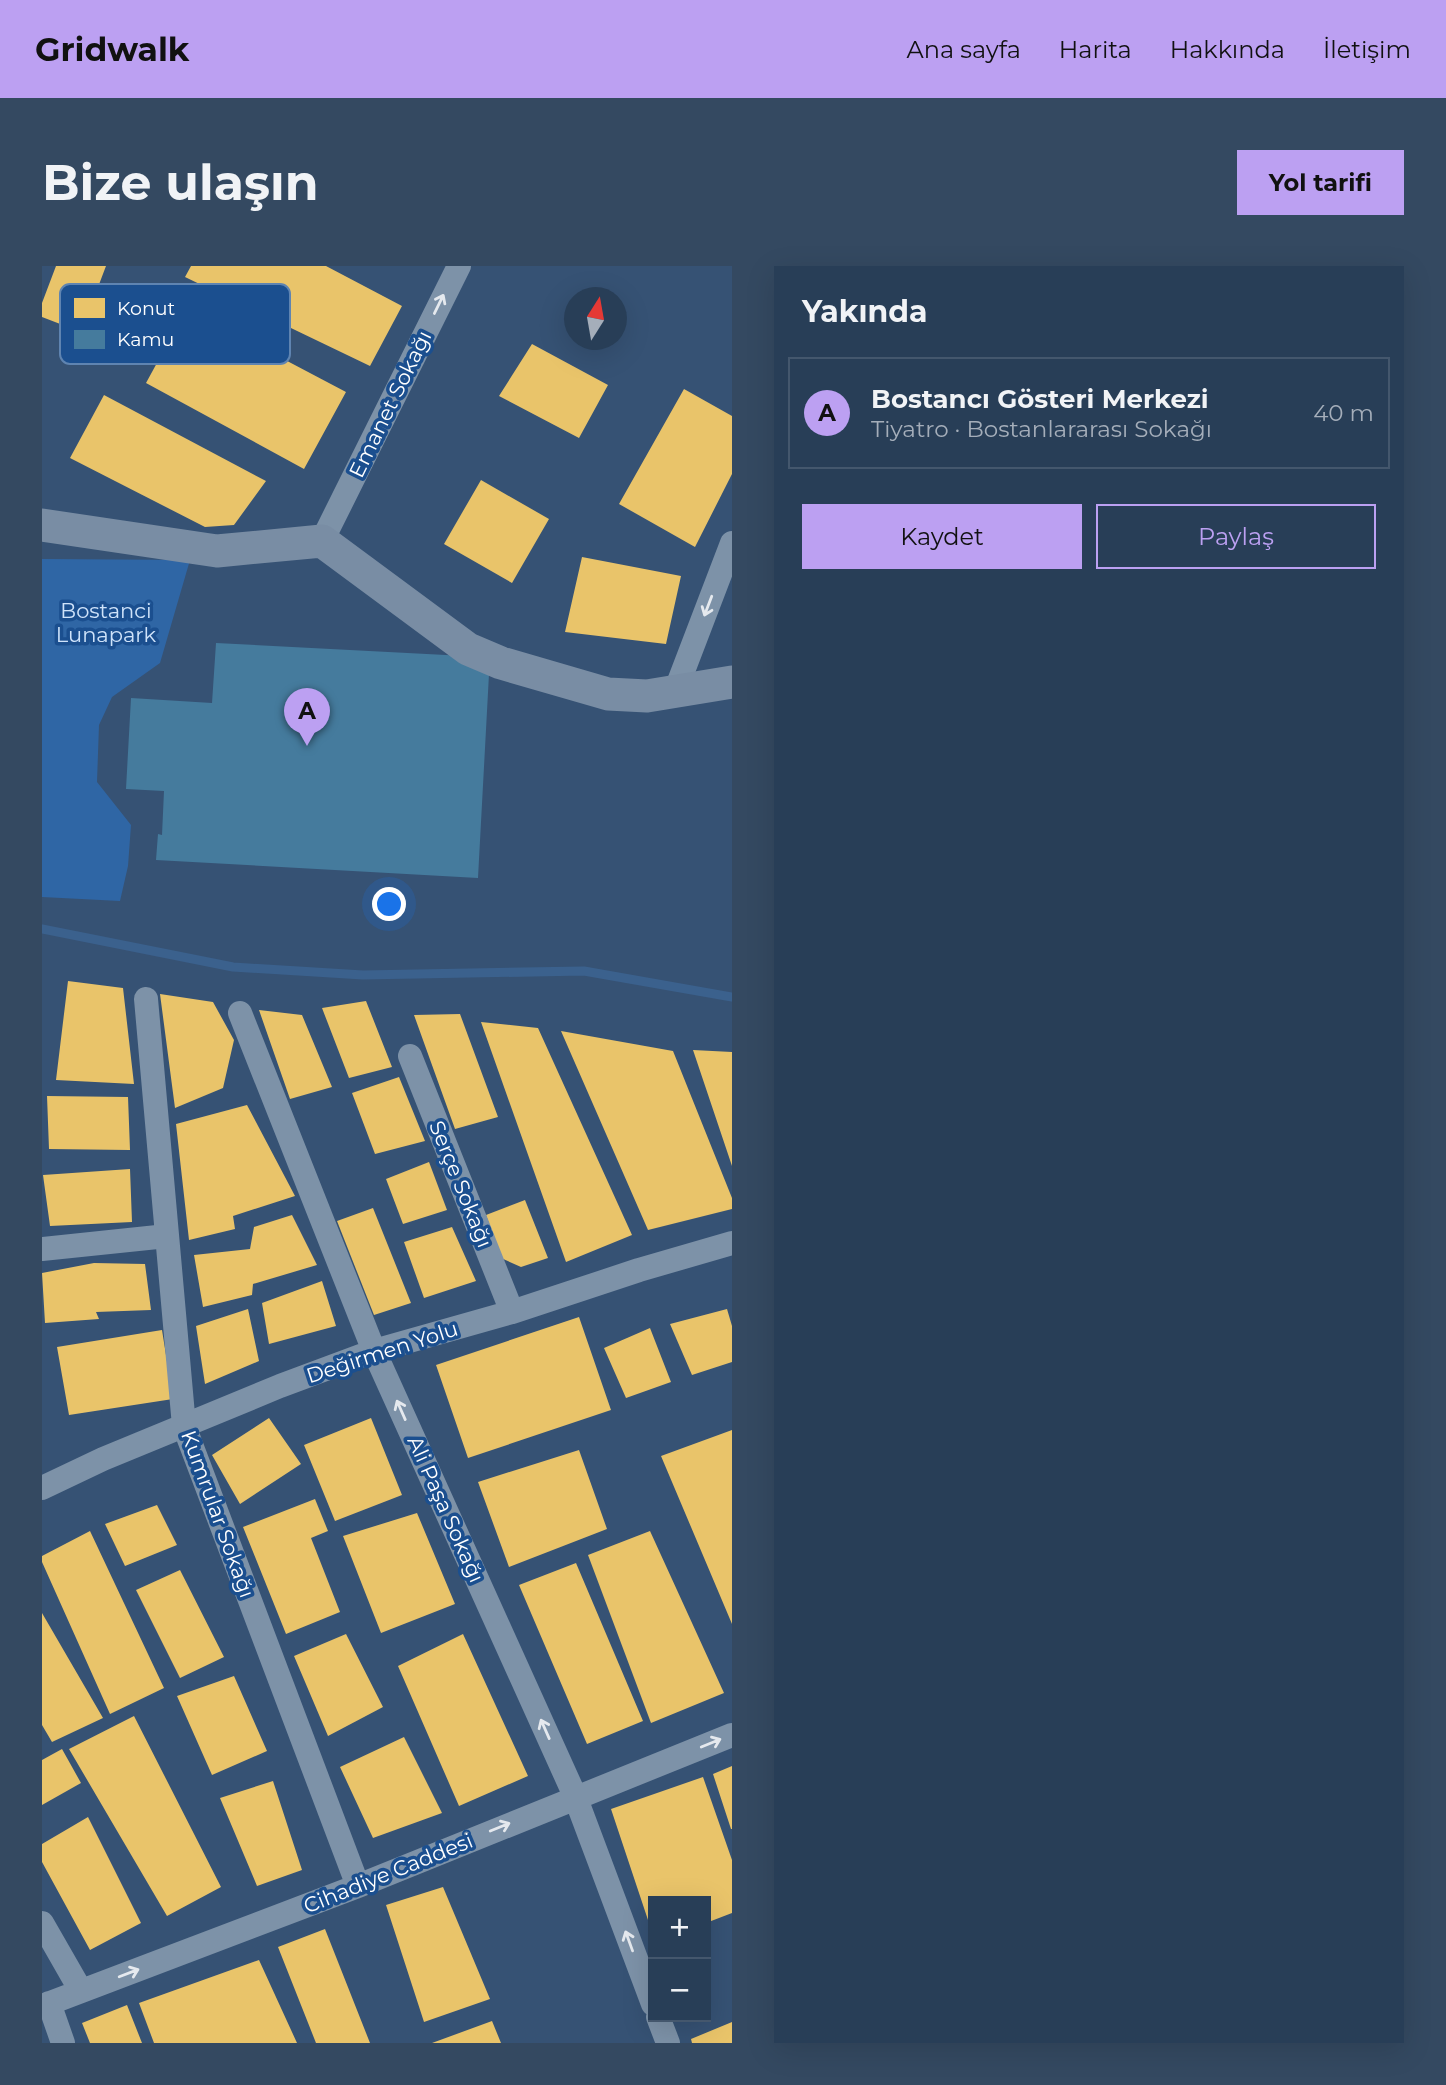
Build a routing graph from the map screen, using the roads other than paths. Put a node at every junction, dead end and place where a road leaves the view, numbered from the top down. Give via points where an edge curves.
1 (458, 266) edge
2 (42, 526) edge
3 (322, 541) junction
4 (732, 543) edge
5 (732, 682) edge
6 (675, 692) junction
7 (146, 999) dead end
8 (240, 1013) dead end
9 (410, 1056) dead end
10 (167, 1236) junction
11 (732, 1243) edge
12 (42, 1249) edge
13 (512, 1312) junction
14 (374, 1351) junction
15 (184, 1426) junction
16 (42, 1488) edge
17 (732, 1735) edge
18 (575, 1796) junction
19 (358, 1886) junction
20 (42, 1923) edge
21 (81, 1991) junction
22 (648, 1991) edge
23 (45, 2005) edge
24 (660, 2022) edge
25 (63, 2043) edge
26 (668, 2043) edge

3 -> 1 street, Emanet Sokağı
2 - 3 main road via 217,551
3 - 6 main road via 468,649 608,694
4 -> 6 street
5 - 6 main road
7 - 10 street, Kumrular Sokağı
8 - 14 street, Ali Paşa Sokağı
9 - 13 street, Serçe Sokağı
10 - 12 street
10 - 15 street, Kumrular Sokağı
11 - 13 street, Değirmen Yolu
13 - 14 street, Değirmen Yolu
14 - 15 street, Değirmen Yolu
18 -> 14 street, Ali Paşa Sokağı
15 - 16 street, Değirmen Yolu
15 - 19 street, Kumrular Sokağı
18 -> 17 street, Cihadiye Caddesi
19 -> 18 street, Cihadiye Caddesi
22 -> 18 street, Ali Paşa Sokağı
21 -> 19 street, Cihadiye Caddesi
20 - 21 street
21 - 23 street, Cihadiye Caddesi
23 - 25 street
24 - 26 street

